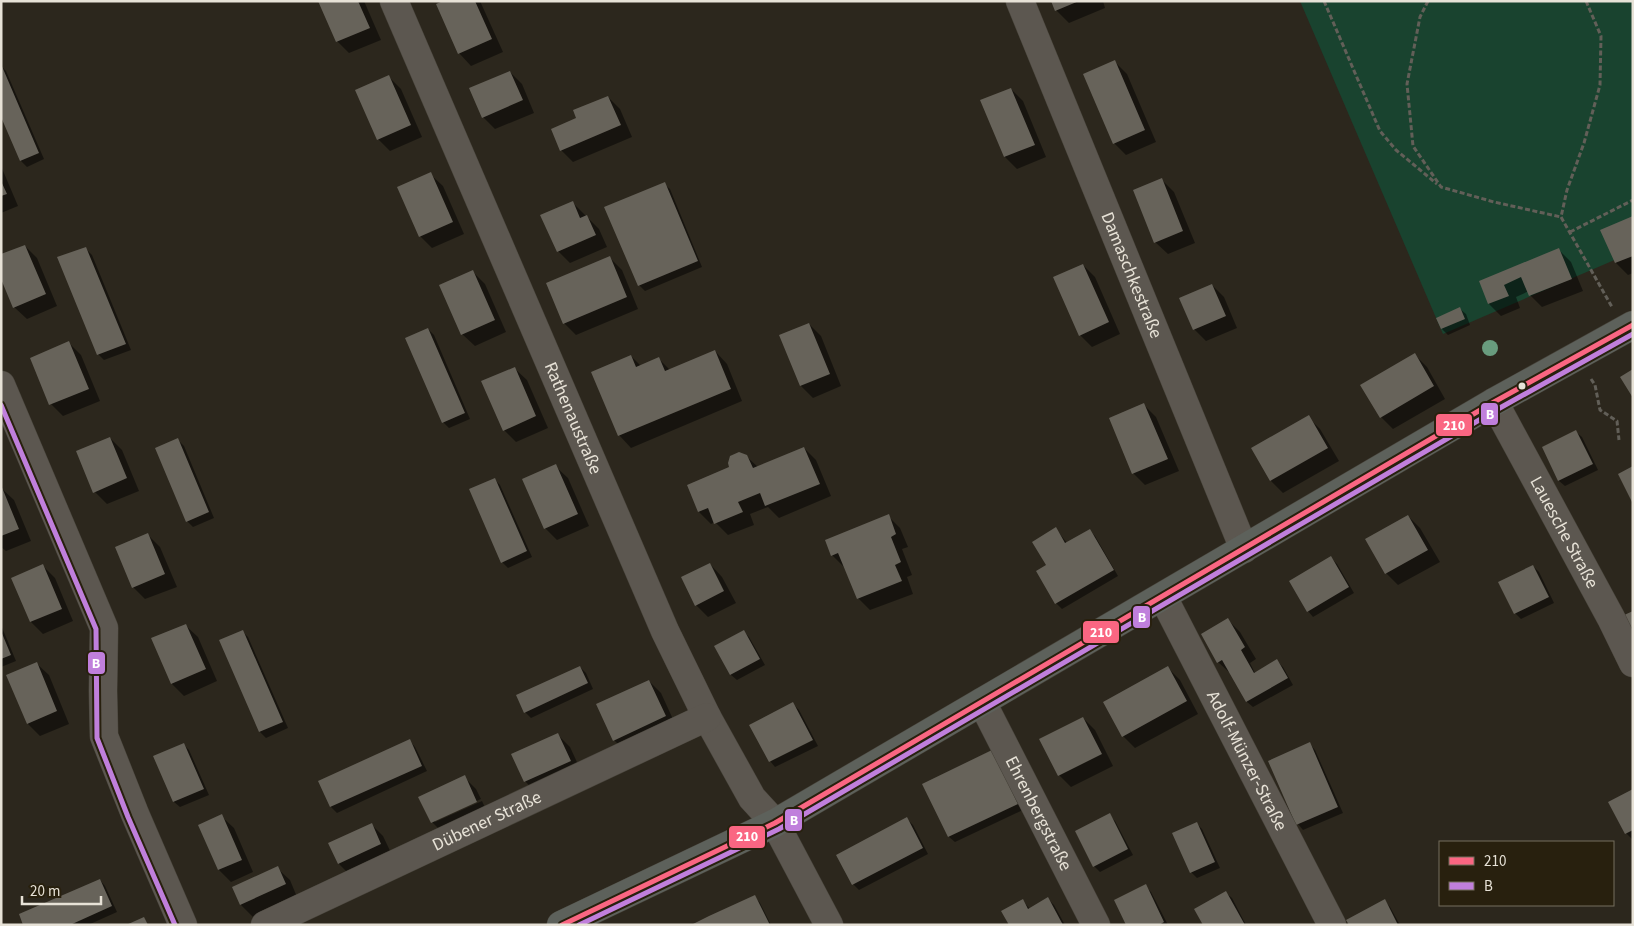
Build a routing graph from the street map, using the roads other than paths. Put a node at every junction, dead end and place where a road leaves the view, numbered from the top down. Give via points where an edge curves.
1 (394, 1) edge
2 (1020, 1) edge
3 (1629, 327) edge
4 (1, 385) edge
5 (1494, 402) junction
6 (1244, 549) junction
7 (1163, 597) junction
8 (1633, 663) edge
9 (982, 702) junction
10 (707, 717) junction
11 (775, 823) junction
12 (184, 925) edge
13 (265, 925) edge
14 (561, 925) edge
15 (829, 925) edge
16 (1096, 925) edge
17 (1332, 925) edge

1 - 10 street, Rathenaustraße via 665,631
2 - 6 street, Damaschkestraße
3 - 5 main road
4 - 12 street via 104,628 104,736
5 - 6 main road
5 - 8 street, Lauesche Straße
6 - 7 main road
7 - 9 main road
7 - 17 street, Adolf-Münzer-Straße
9 - 11 main road
9 - 16 street, Ehrenbergstraße
10 - 11 street, Rathenaustraße via 752,798
10 - 13 street, Dübener Straße
11 - 14 main road
11 - 15 street, Rathenaustraße

